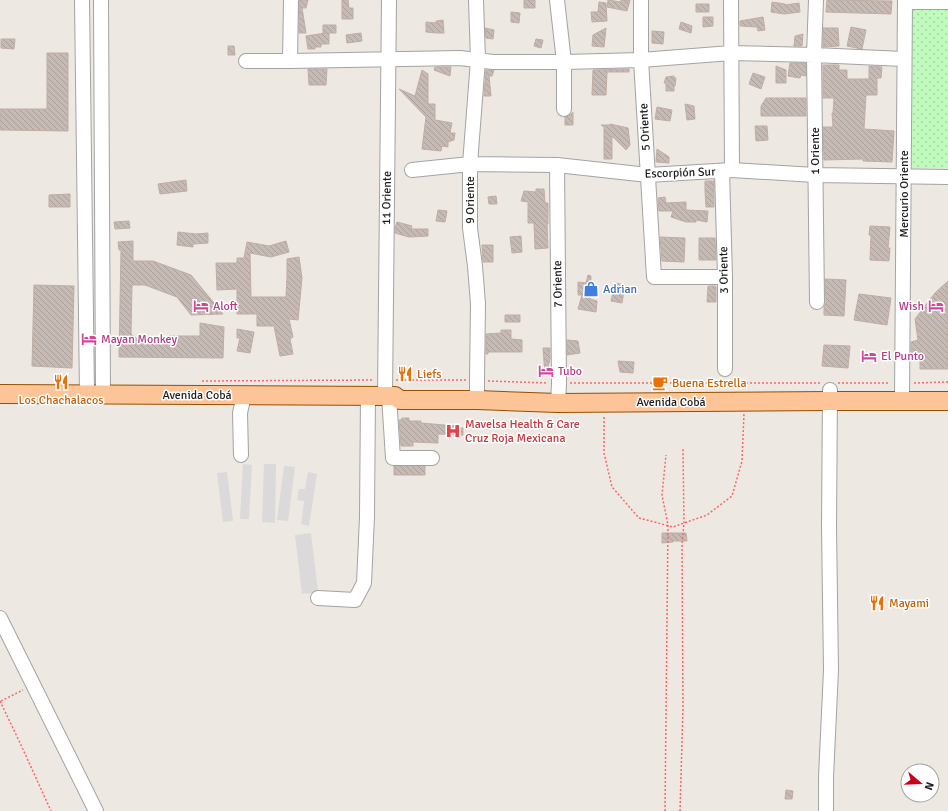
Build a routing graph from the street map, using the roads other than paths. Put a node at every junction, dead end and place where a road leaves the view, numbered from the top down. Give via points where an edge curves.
1 (82, 0) edge
2 (101, 0) edge
3 (291, 0) edge
4 (389, 0) edge
5 (476, 0) edge
6 (557, 0) edge
7 (641, 0) edge
8 (730, 0) edge
9 (816, 0) edge
10 (905, 1) edge
11 (948, 2) edge
12 (731, 53) junction
13 (814, 55) junction
14 (904, 59) junction
15 (246, 60) dead end
16 (389, 60) junction
17 (478, 60) junction
18 (641, 60) junction
19 (290, 61) junction
20 (564, 62) junction
21 (101, 96) junction
22 (83, 97) junction
23 (564, 109) dead end
24 (470, 164) junction
25 (557, 165) junction
26 (412, 170) dead end
27 (727, 171) junction
28 (648, 175) junction
29 (815, 175) junction
30 (904, 177) junction
31 (948, 177) edge
32 (725, 277) junction
33 (817, 302) dead end
34 (725, 369) dead end
35 (948, 389) edge
36 (0, 394) edge
37 (95, 394) junction
38 (477, 394) junction
39 (244, 395) junction
40 (829, 395) junction
41 (902, 395) junction
42 (384, 396) junction
43 (559, 397) junction
44 (948, 401) edge
45 (240, 455) dead end
46 (432, 458) dead end
47 (318, 598) dead end
48 (0, 618) edge
49 (96, 811) edge
50 (826, 811) edge

1 - 22 street
2 - 21 street
3 - 19 street
4 - 16 street, 11 Oriente
5 - 17 street, 9 Oriente
6 - 20 street
7 - 18 street, 5 Oriente
8 - 12 street, 3 Oriente
9 - 13 street, 1 Oriente
10 - 11 street
10 - 14 street, Mercurio Oriente
12 - 13 street
12 - 18 street
12 - 27 street, 3 Oriente
13 - 14 street
13 - 29 street, 1 Oriente
14 - 30 street, Mercurio Oriente
15 - 19 street
16 - 17 street
16 - 19 street
16 - 42 street, 11 Oriente
17 - 20 street
17 - 24 street, 9 Oriente
18 - 20 street
18 - 28 street, 5 Oriente
20 - 23 street
21 - 22 street
21 - 37 street
22 - 37 street
24 - 25 street, Escorpión Sur
24 - 26 street, Escorpión Sur
24 - 38 street, 9 Oriente via 470,228 478,304
25 - 28 street, Escorpión Sur
25 - 43 street, 7 Oriente
27 - 28 street, Escorpión Sur
27 - 29 street, Escorpión Sur
27 - 32 street, 3 Oriente
28 - 32 street, 5 Oriente via 654,277
29 - 30 street, Escorpión Sur
29 - 33 street, 1 Oriente
30 - 31 street, Escorpión Sur
30 - 41 street, Mercurio Oriente
32 - 34 street, 3 Oriente
35 - 41 main road, Avenida Cobá
36 - 37 main road, Avenida Cobá
37 - 39 main road, Avenida Cobá
38 - 42 main road, Avenida Cobá via 400,400
38 - 43 main road, Avenida Cobá
39 - 42 main road, Avenida Cobá
39 - 45 street via 240,413
40 - 41 main road, Avenida Cobá
40 - 43 main road, Avenida Cobá
40 - 43 main road, Avenida Cobá via 744,402 604,403
40 - 50 street via 831,670
41 - 44 main road, Avenida Cobá
42 - 46 street via 393,458
42 - 47 street via 367,517 364,583 355,600
48 - 49 street

